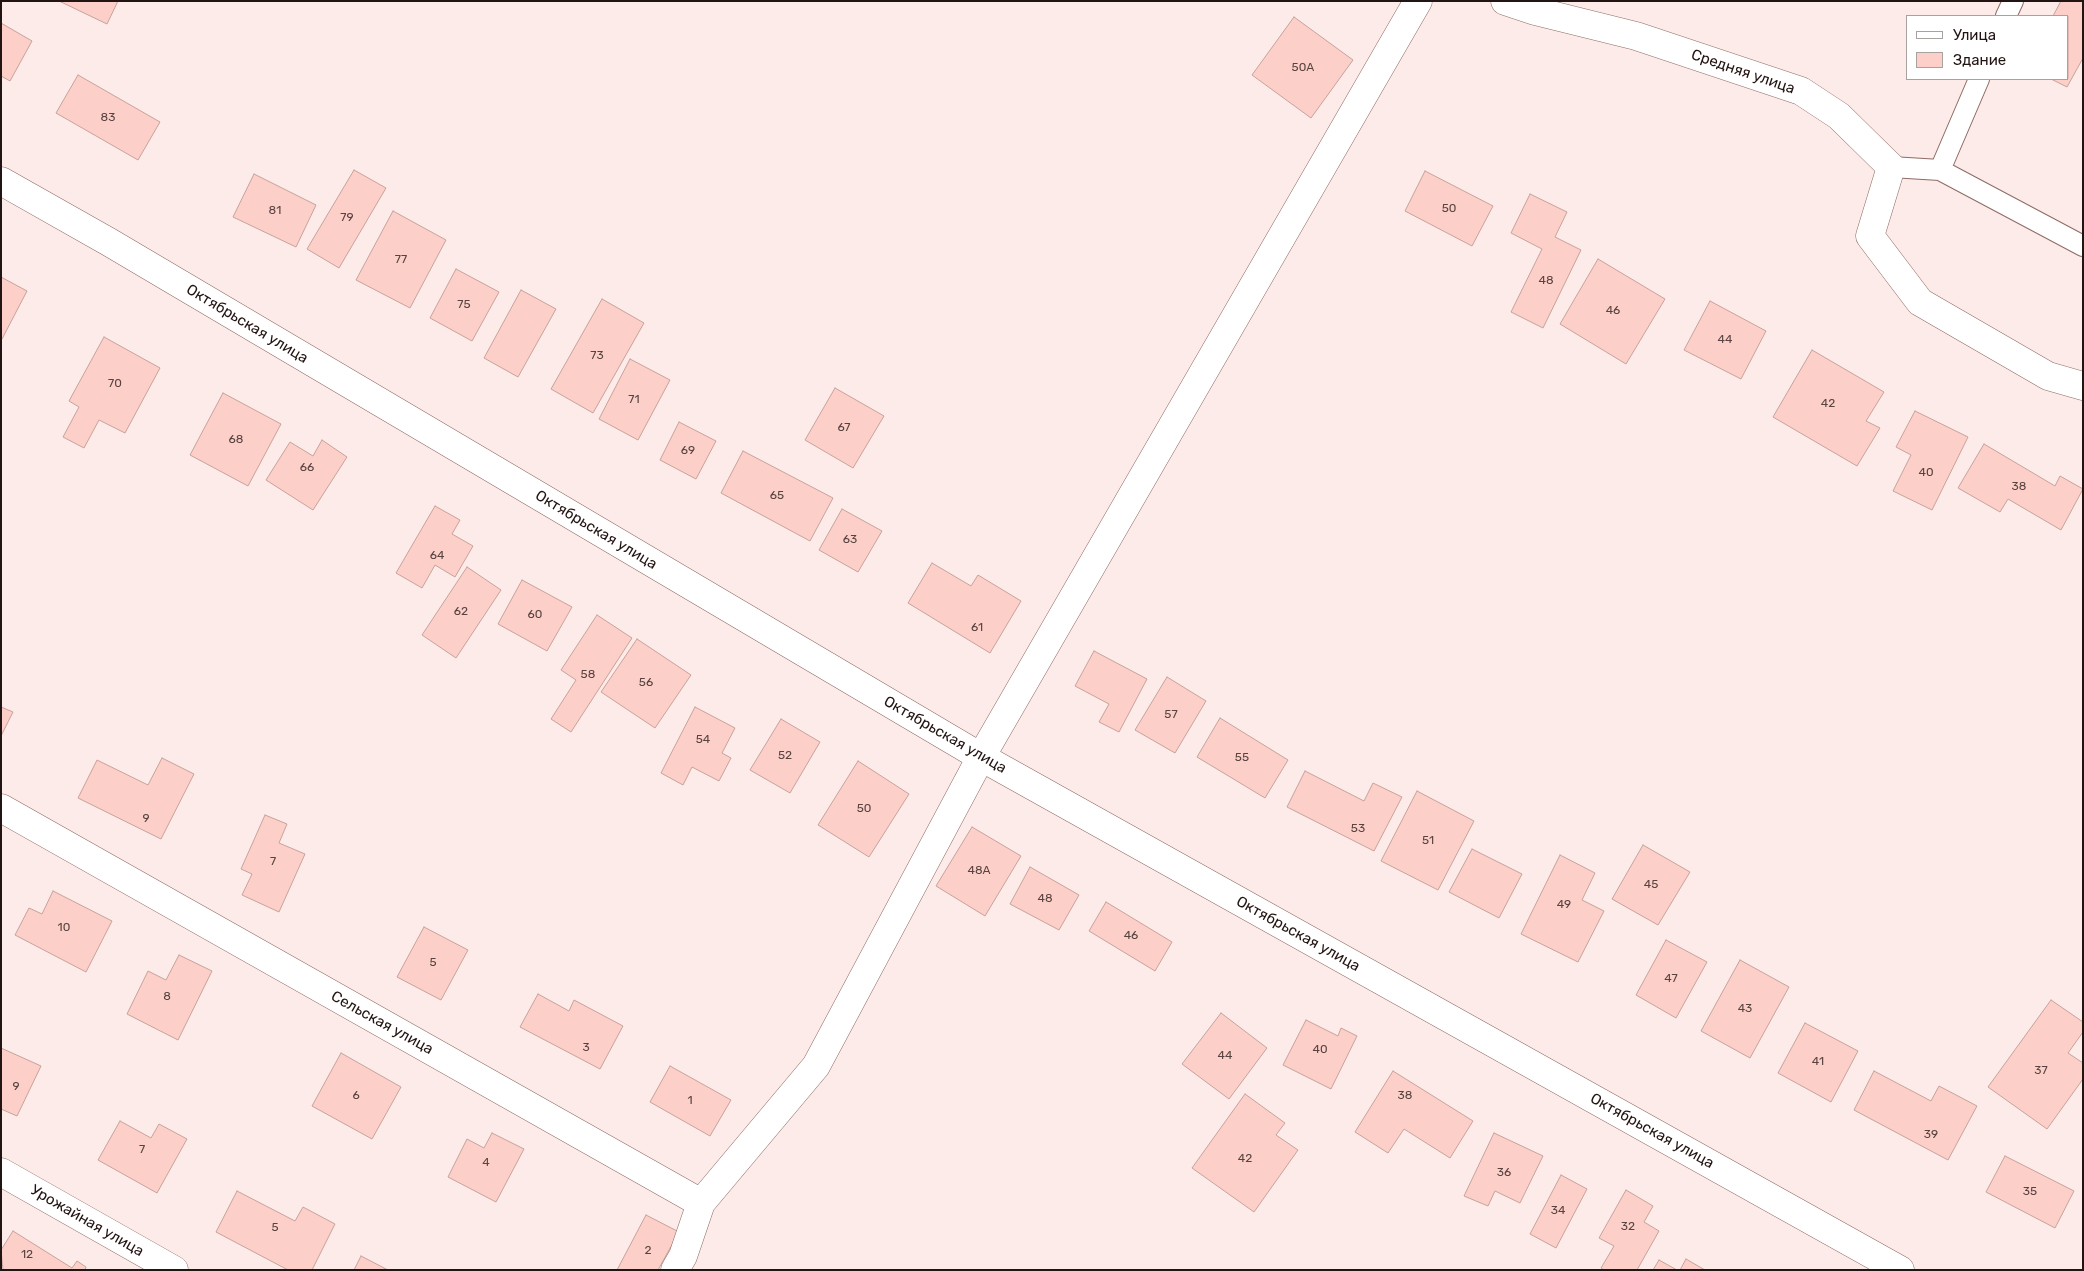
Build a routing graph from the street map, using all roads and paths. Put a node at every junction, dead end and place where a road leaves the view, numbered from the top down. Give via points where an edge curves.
1 (1418, 1) edge
2 (1505, 1) edge
3 (2012, 1) edge
4 (2006, 15) edge
5 (1979, 80) edge
6 (1891, 167) junction
7 (1940, 170) junction
8 (1, 181) edge
9 (2083, 246) edge
10 (2083, 386) edge
11 (981, 757) junction
12 (1, 808) edge
13 (1, 1172) edge
14 (701, 1203) junction
15 (174, 1270) edge
16 (675, 1270) edge
17 (1900, 1270) edge

1 - 11 street
2 - 6 street, Средняя улица via 1535,12 1636,36 1801,91 1839,116
3 - 4 lane
5 - 7 lane
6 - 7 lane
6 - 10 street via 1870,236 1920,302 2048,376
7 - 9 lane
8 - 11 street, Октябрьская улица
11 - 14 street via 816,1066
11 - 17 street, Октябрьская улица
12 - 14 street, Сельская улица
13 - 15 street, Урожайная улица
14 - 16 street

